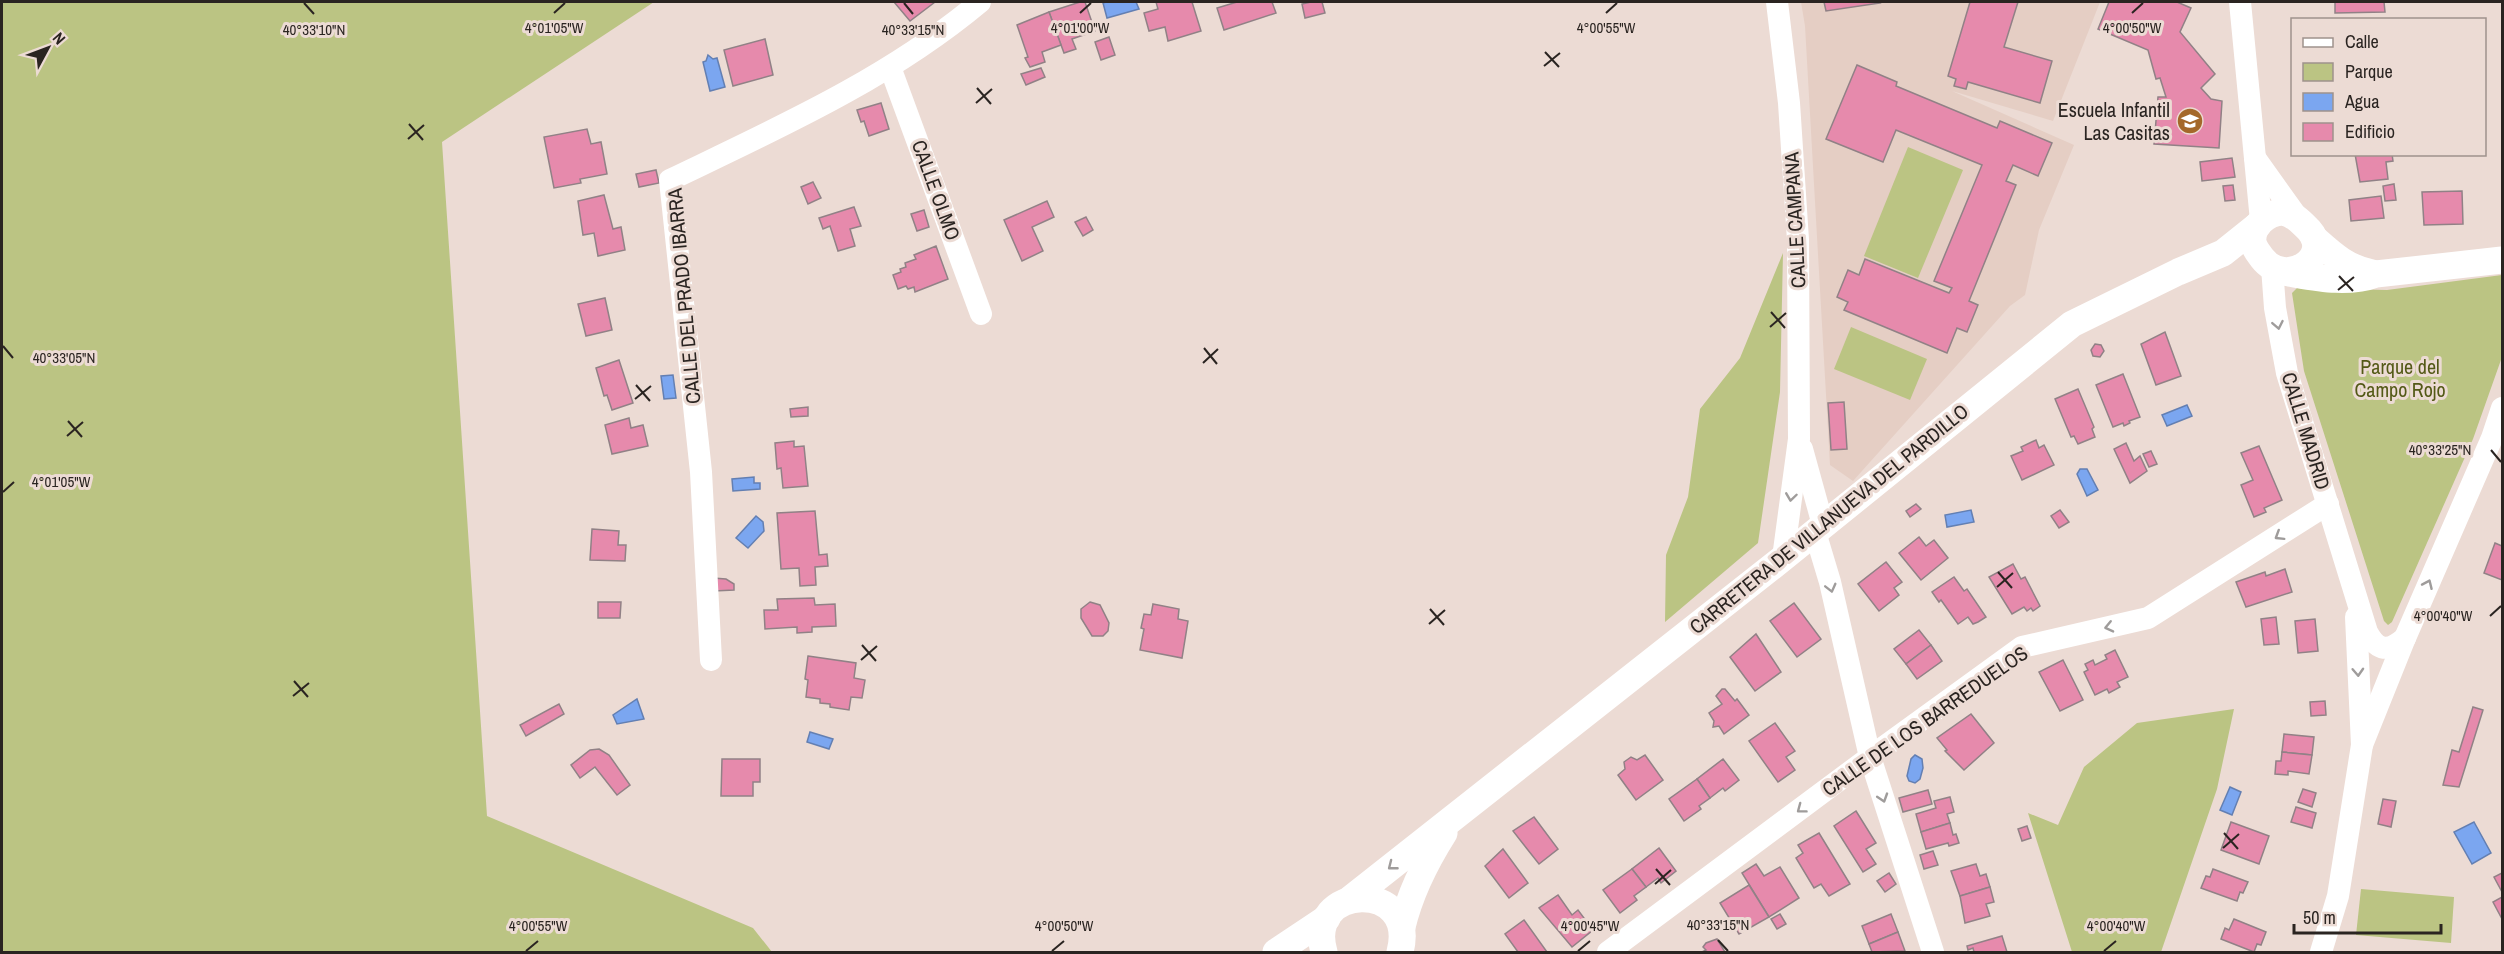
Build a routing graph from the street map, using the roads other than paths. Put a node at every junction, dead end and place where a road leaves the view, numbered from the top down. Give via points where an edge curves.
1 (981, 2) edge
2 (1777, 2) edge
3 (2240, 2) edge
4 (890, 67) junction
5 (2254, 157) junction
6 (2260, 223) junction
7 (2307, 230) junction
8 (2223, 253) junction
9 (2502, 260) edge
10 (2273, 266) junction
11 (2376, 274) junction
12 (981, 314) dead end
13 (2502, 408) edge
14 (1799, 439) junction
15 (2497, 440) edge
16 (2328, 504) junction
17 (1819, 529) junction
18 (1783, 558) junction
19 (2354, 592) junction
20 (2405, 638) junction
21 (711, 660) dead end
22 (2362, 745) junction
23 (1870, 758) junction
24 (1455, 817) junction
25 (1349, 900) junction
26 (1327, 918) junction
27 (1401, 940) edge
28 (1275, 952) edge
29 (1297, 952) edge
30 (1304, 952) edge
31 (1324, 952) edge
32 (1608, 952) edge
33 (1933, 952) edge
34 (2321, 952) edge

1 - 4 street, CALLE DEL PRADO IBARRA
2 - 14 street, CALLE CAMPANA via 1789,103 1798,240
3 - 5 street
4 - 12 street, CALLE OLMO
4 - 21 street, CALLE DEL PRADO IBARRA via 813,111 670,180 701,472
5 - 6 street
5 - 7 street
6 - 7 street via 2282,212
6 - 8 street, CARRETERA DE VILLANUEVA DEL PARDILLO
6 - 10 street via 2254,244
7 - 10 street via 2316,246 2310,260 2298,269
7 - 11 street via 2344,264
8 - 10 street, CARRETERA DE VILLANUEVA DEL PARDILLO via 2249,253
8 - 17 street, CARRETERA DE VILLANUEVA DEL PARDILLO via 2072,324
9 - 11 street, CARRETERA DE VILLANUEVA DEL PARDILLO
10 - 11 street, CARRETERA DE VILLANUEVA DEL PARDILLO via 2324,279 2361,279
10 -> 16 street, CALLE MADRID via 2275,308 2287,373
13 - 15 street
14 - 17 street
14 -> 18 street
20 -> 15 street
16 - 19 street, CALLE MADRID
16 -> 23 street, CALLE DE LOS BARREDUELOS via 2148,618 2022,647
17 - 18 street, CARRETERA DE VILLANUEVA DEL PARDILLO
17 -> 23 street
18 - 24 street, CARRETERA DE VILLANUEVA DEL PARDILLO
19 - 20 street, CALLE MADRID via 2372,641 2390,648
19 -> 22 street, CALLE MADRID
20 - 22 street
22 - 34 street via 2338,896
23 -> 32 street, CALLE DE LOS BARREDUELOS
23 -> 33 street
24 -> 25 street, CARRETERA DE VILLANUEVA DEL PARDILLO
24 - 27 street, CARRETERA DE VILLANUEVA DEL PARDILLO via 1429,856 1409,897
25 - 26 street, CARRETERA DE VILLANUEVA DEL PARDILLO
25 - 27 street via 1362,897 1387,906 1396,915
26 - 28 street, CARRETERA DE VILLANUEVA DEL PARDILLO
26 - 31 street via 1322,939
29 - 30 street

